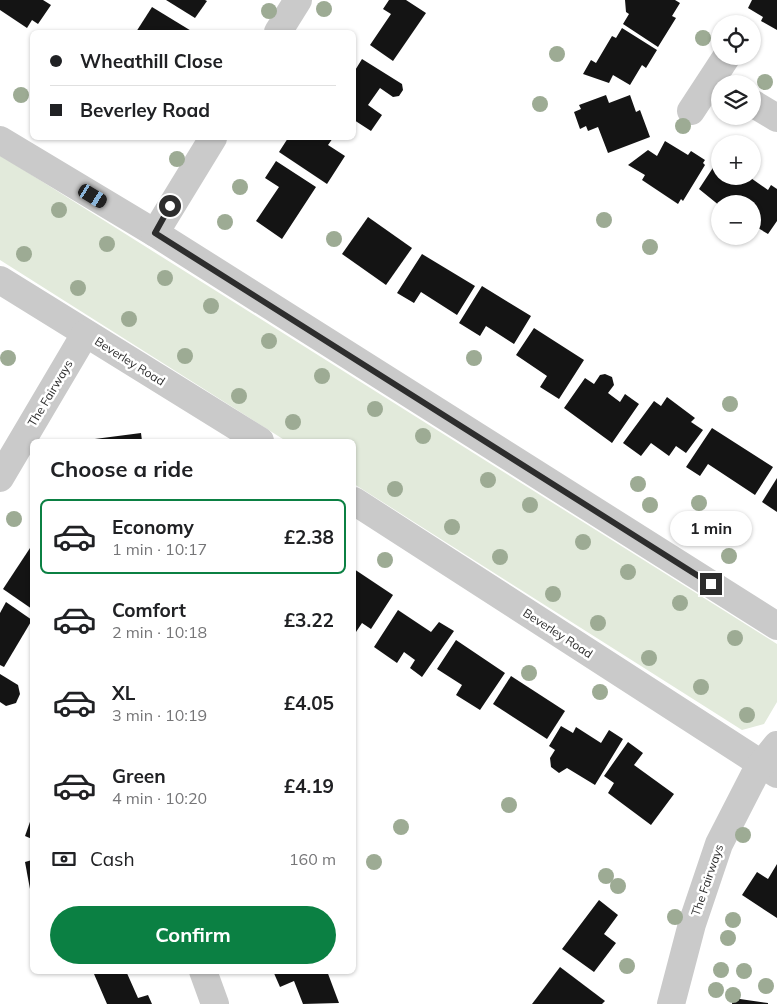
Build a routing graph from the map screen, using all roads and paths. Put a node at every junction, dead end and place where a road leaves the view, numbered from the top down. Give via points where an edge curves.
1 (298, 0) edge
2 (279, 30) edge
3 (711, 88) edge
4 (761, 108) edge
5 (691, 111) dead end
6 (777, 118) edge
7 (0, 140) edge
8 (212, 140) edge
9 (155, 233) junction
10 (0, 280) edge
11 (85, 334) junction
12 (257, 439) edge
13 (0, 478) edge
14 (356, 502) edge
15 (777, 626) edge
16 (772, 761) edge
17 (204, 974) edge
18 (215, 1004) edge
19 (672, 1004) edge

1 - 2 street
3 - 5 street
4 - 6 street
7 - 9 street
8 - 9 street
9 - 15 street
10 - 11 street, Beverley Road
11 - 12 street, Beverley Road
11 - 13 street, The Fairways
14 - 16 street, Beverley Road
16 - 19 street, The Fairways via 731,817 708,872
17 - 18 street

